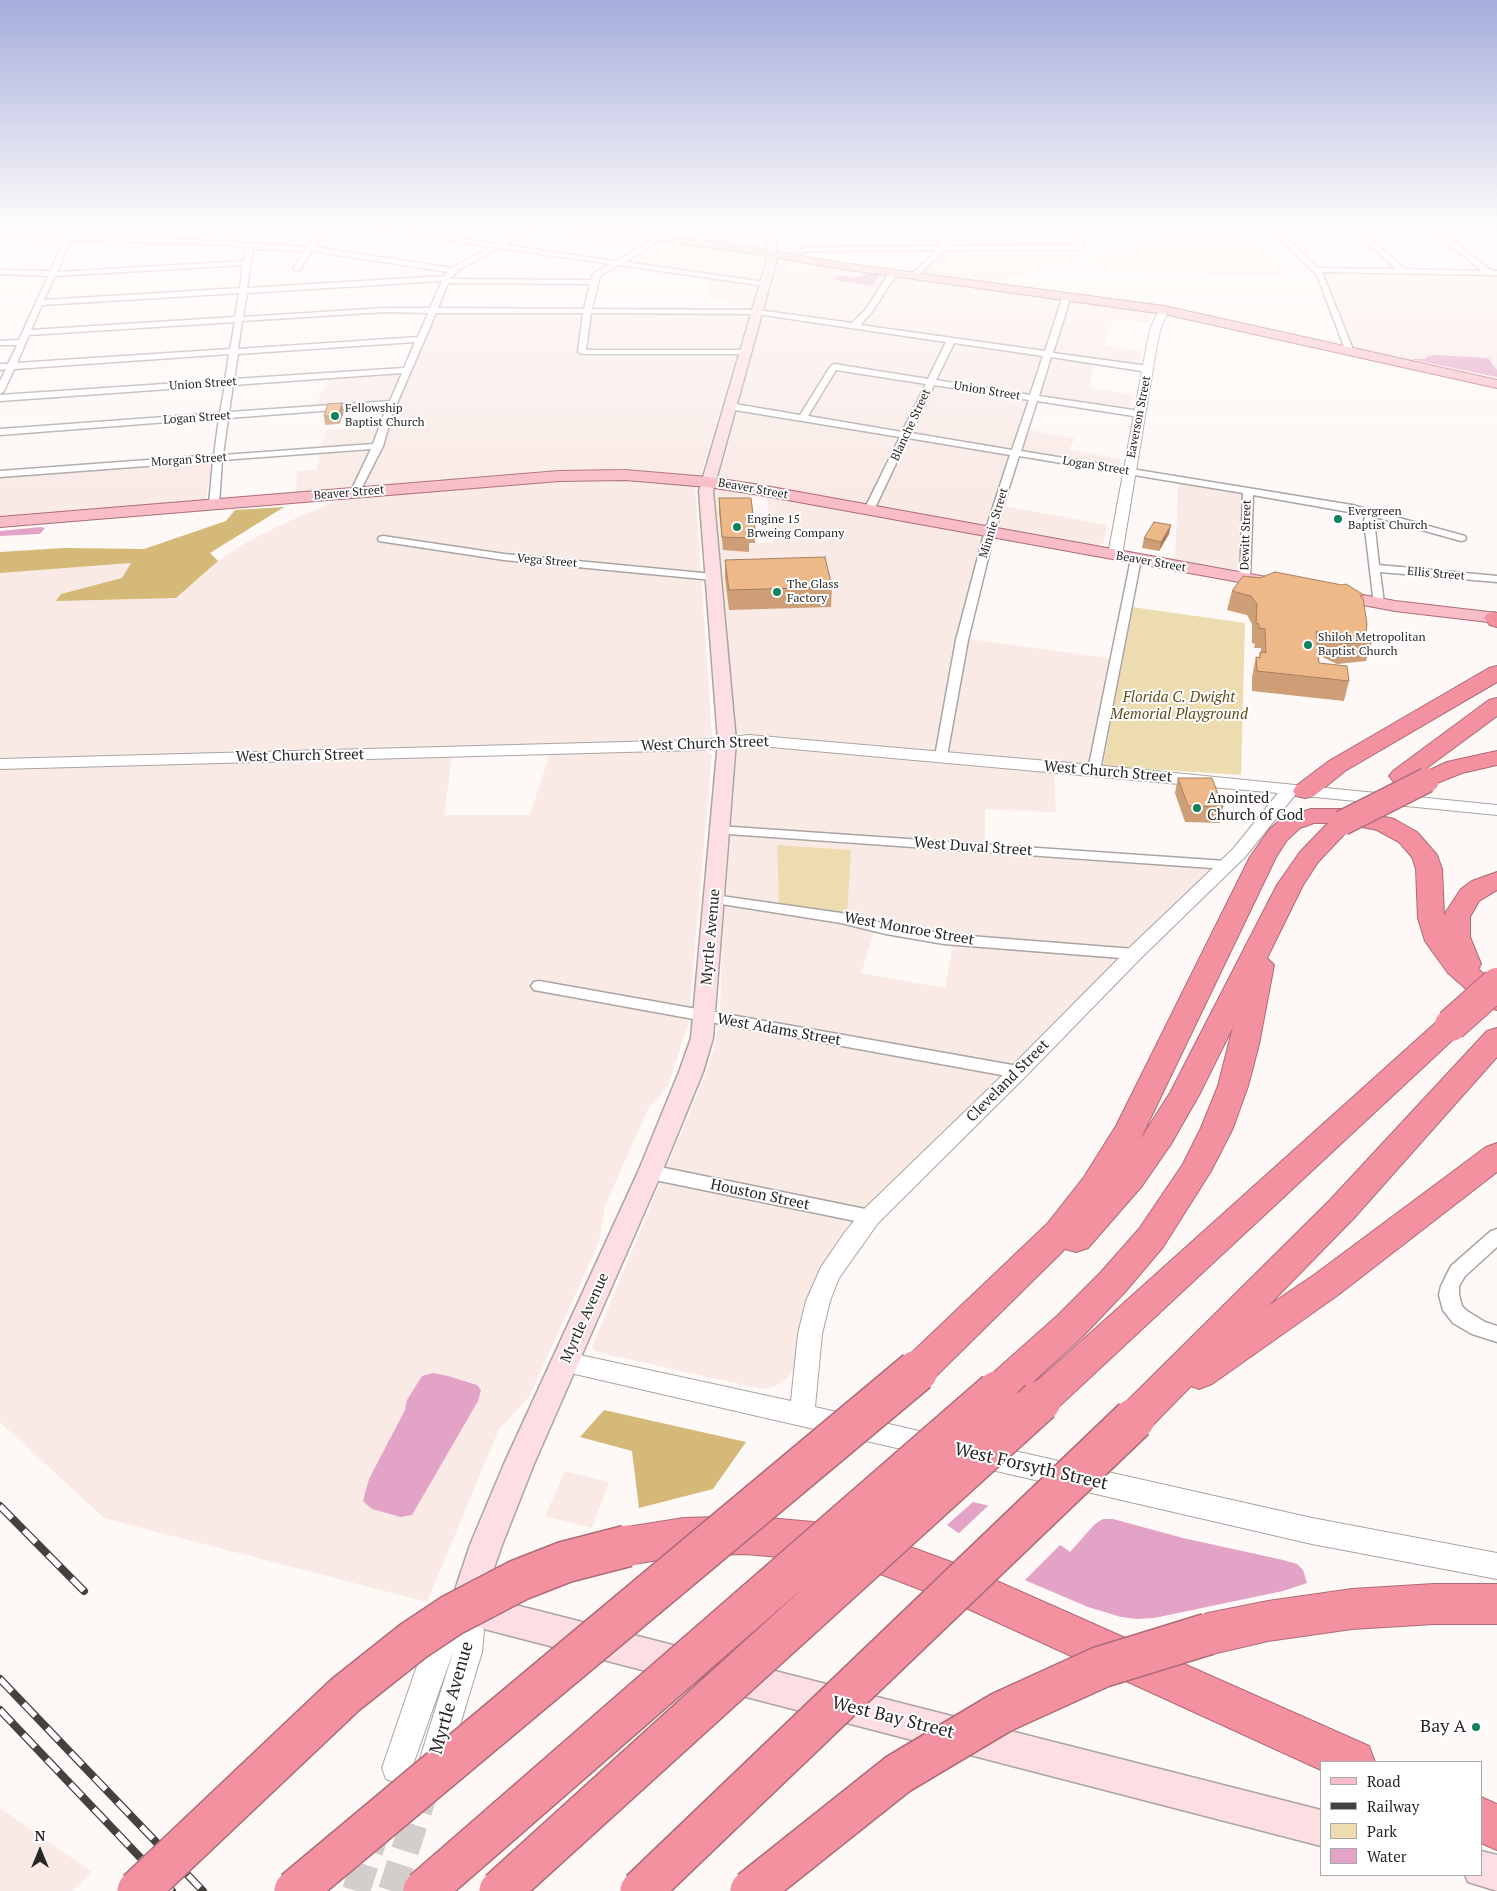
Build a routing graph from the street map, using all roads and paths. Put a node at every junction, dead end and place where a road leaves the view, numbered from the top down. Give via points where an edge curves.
1 (33, 317) edge
2 (268, 317) edge
3 (430, 317) edge
4 (586, 317) edge
5 (756, 317) edge
6 (793, 317) edge
7 (863, 317) edge
8 (1060, 317) edge
9 (1160, 317) edge
10 (1196, 317) edge
11 (1337, 317) edge
12 (240, 319) junction
13 (854, 326) junction
14 (26, 333) junction
15 (420, 339) junction
16 (951, 340) junction
17 (22, 342) junction
18 (0, 343) edge
19 (234, 352) junction
20 (746, 352) junction
21 (1350, 352) junction
22 (1049, 354) junction
23 (11, 366) junction
24 (0, 367) edge
25 (1148, 369) junction
26 (407, 370) junction
27 (1428, 370) junction
28 (231, 382) junction
29 (931, 382) junction
30 (1497, 384) edge
31 (1497, 388) edge
32 (0, 391) edge
33 (0, 398) edge
34 (1033, 398) junction
35 (394, 403) junction
36 (729, 406) junction
37 (1140, 414) junction
38 (225, 416) junction
39 (803, 418) junction
40 (0, 432) edge
41 (906, 435) junction
42 (378, 446) junction
43 (1016, 453) junction
44 (218, 458) junction
45 (1128, 472) junction
46 (0, 474) edge
47 (708, 482) junction
48 (1248, 491) junction
49 (355, 493) junction
50 (214, 504) junction
51 (869, 510) junction
52 (1371, 514) junction
53 (0, 522) edge
54 (990, 532) junction
55 (1461, 538) dead end
56 (383, 539) dead end
57 (1115, 555) junction
58 (1136, 559) junction
59 (1374, 568) junction
60 (712, 577) junction
61 (1245, 578) junction
62 (1497, 579) edge
63 (1291, 587) edge
64 (1319, 592) edge
65 (1378, 602) junction
66 (1496, 619) edge
67 (1497, 673) edge
68 (1497, 705) edge
69 (727, 741) junction
70 (941, 756) junction
71 (1497, 758) edge
72 (0, 764) edge
73 (1094, 770) junction
74 (1298, 790) junction
75 (1497, 810) edge
76 (1342, 823) junction
77 (719, 830) junction
78 (1226, 865) junction
79 (1497, 880) edge
80 (714, 899) junction
81 (1275, 916) junction
82 (1134, 954) junction
83 (1497, 984) edge
84 (539, 986) dead end
85 (1497, 1000) edge
86 (704, 1017) junction
87 (1493, 1042) edge
88 (1018, 1072) junction
89 (1497, 1155) edge
90 (650, 1172) junction
91 (870, 1218) junction
92 (1497, 1236) edge
93 (1497, 1334) edge
94 (566, 1362) junction
95 (917, 1371) junction
96 (802, 1414) junction
97 (1134, 1419) junction
98 (1497, 1566) edge
99 (1497, 1604) edge
100 (465, 1608) junction
101 (1351, 1761) edge
102 (398, 1768) dead end
103 (425, 1788) tunnel mouth
104 (1482, 1820) edge
105 (1497, 1827) edge
106 (1320, 1828) edge
107 (1482, 1869) edge
108 (1497, 1873) edge
109 (138, 1891) edge
110 (294, 1891) edge
111 (424, 1891) edge
112 (500, 1891) edge
113 (641, 1891) edge
114 (751, 1891) edge

1 - 14 street
2 - 12 street
3 - 15 street
4 - 20 street via 582,352
5 - 20 main road, Myrtle Avenue
6 - 13 street
7 - 13 street
8 - 22 street, Minnie Street
9 - 25 street, Eaverson Street
10 - 21 main road
11 - 21 street
12 - 14 street
12 - 19 street
13 - 16 street
14 - 17 street
15 - 19 street
15 - 26 street
16 - 22 street
16 - 29 street, Blanche Street
17 - 18 street
17 - 23 street
19 - 23 street
19 - 28 street
20 - 36 main road, Myrtle Avenue
21 - 27 main road
22 - 25 street
22 - 34 street, Minnie Street
23 - 24 street
23 - 32 street
25 - 37 street, Eaverson Street
26 - 28 street, Union Street
26 - 35 street
27 - 30 main road
27 - 31 main road
28 - 33 street, Union Street
28 - 38 street
29 - 34 street, Union Street
29 - 39 street, Union Street via 834,367
29 - 41 street, Blanche Street
34 - 37 street, Union Street
34 - 43 street, Minnie Street
35 - 38 street, Logan Street
35 - 42 street
36 - 39 street, Logan Street
36 - 47 main road, Myrtle Avenue
37 - 45 street, Eaverson Street
38 - 40 street, Logan Street
38 - 44 street
39 - 41 street, Logan Street
41 - 43 street, Logan Street
41 - 51 street, Blanche Street
42 - 44 street, Morgan Street
42 - 49 street
43 - 45 street, Logan Street
43 - 54 street, Minnie Street
44 - 46 street, Morgan Street
44 - 50 street
45 - 48 street, Logan Street
45 - 57 street, Eaverson Street
47 - 49 main road, Beaver Street via 587,474
47 - 51 main road, Beaver Street
47 - 60 main road, Myrtle Avenue
48 - 52 street, Logan Street
48 - 61 street, Dewitt Street
49 - 50 main road, Beaver Street
50 - 53 main road, Beaver Street
51 - 54 main road, Beaver Street
52 - 55 street, Logan Street
52 - 59 street
54 - 57 main road, Beaver Street
54 - 70 street, Minnie Street via 962,640
56 - 60 street, Vega Street via 504,557
57 - 58 main road, Beaver Street
58 - 61 main road, Beaver Street
58 - 73 street
59 - 62 street, Ellis Street
59 - 65 street
60 - 69 main road, Myrtle Avenue
61 - 63 main road, Beaver Street
64 - 65 main road
65 - 66 main road
67 - 74 highway
68 - 76 highway, bridge
69 - 70 street, West Church Street via 804,743
69 - 72 street, West Church Street via 698,745
69 - 77 main road, Myrtle Avenue
70 - 73 street, West Church Street
71 - 76 highway, bridge via 1455,767
73 - 74 street, West Church Street
74 - 75 street, West Church Street
74 - 78 street, Cleveland Street via 1264,820
76 - 81 highway via 1299,871
77 - 78 street, West Duval Street
77 - 80 main road, Myrtle Avenue
78 - 82 street, Cleveland Street
79 - 85 highway via 1482,887 1466,901 1459,911 1455,929 1466,962
80 - 82 street, West Monroe Street via 841,918 944,939
80 - 86 main road, Myrtle Avenue
81 - 95 highway via 1173,1115 1131,1177 1076,1239 1032,1281
81 - 111 highway, bridge via 1263,949 1233,1086 1217,1128 1195,1172 1150,1238 1113,1282 997,1392
82 - 88 street, Cleveland Street
83 - 112 highway, bridge
84 - 86 street, West Adams Street
85 - 95 highway via 1458,966 1439,940 1431,918 1429,869 1424,855 1408,837 1384,824 1347,816 1311,816 1291,823 1263,857 1141,1110 1100,1181 1059,1233
86 - 88 street, West Adams Street
86 - 90 main road, Myrtle Avenue via 702,1038 691,1072
87 - 97 highway via 1342,1210
88 - 91 street, Cleveland Street
89 - 97 highway via 1326,1285
90 - 91 street, Houston Street
90 - 94 main road, Myrtle Avenue
91 - 96 street, Cleveland Street via 829,1274 818,1301 810,1334
92 - 93 street via 1454,1278 1450,1295 1454,1310 1468,1322
94 - 96 street, West Forsyth Street
94 - 100 main road, Myrtle Avenue via 493,1527
95 - 110 highway, bridge
96 - 98 street, West Forsyth Street via 1274,1523
97 - 113 highway, bridge
99 - 114 highway, bridge via 1352,1609 1268,1621 1208,1634 1101,1667 1002,1712 898,1774
100 - 102 street, Myrtle Avenue via 440,1645
100 - 103 street, Myrtle Avenue via 470,1631 468,1652
100 - 106 main road, West Bay Street
101 - 109 highway, bridge via 965,1587 883,1556 813,1541 745,1535 684,1537 572,1560 519,1580 413,1641 345,1695
104 - 105 highway
107 - 108 main road

